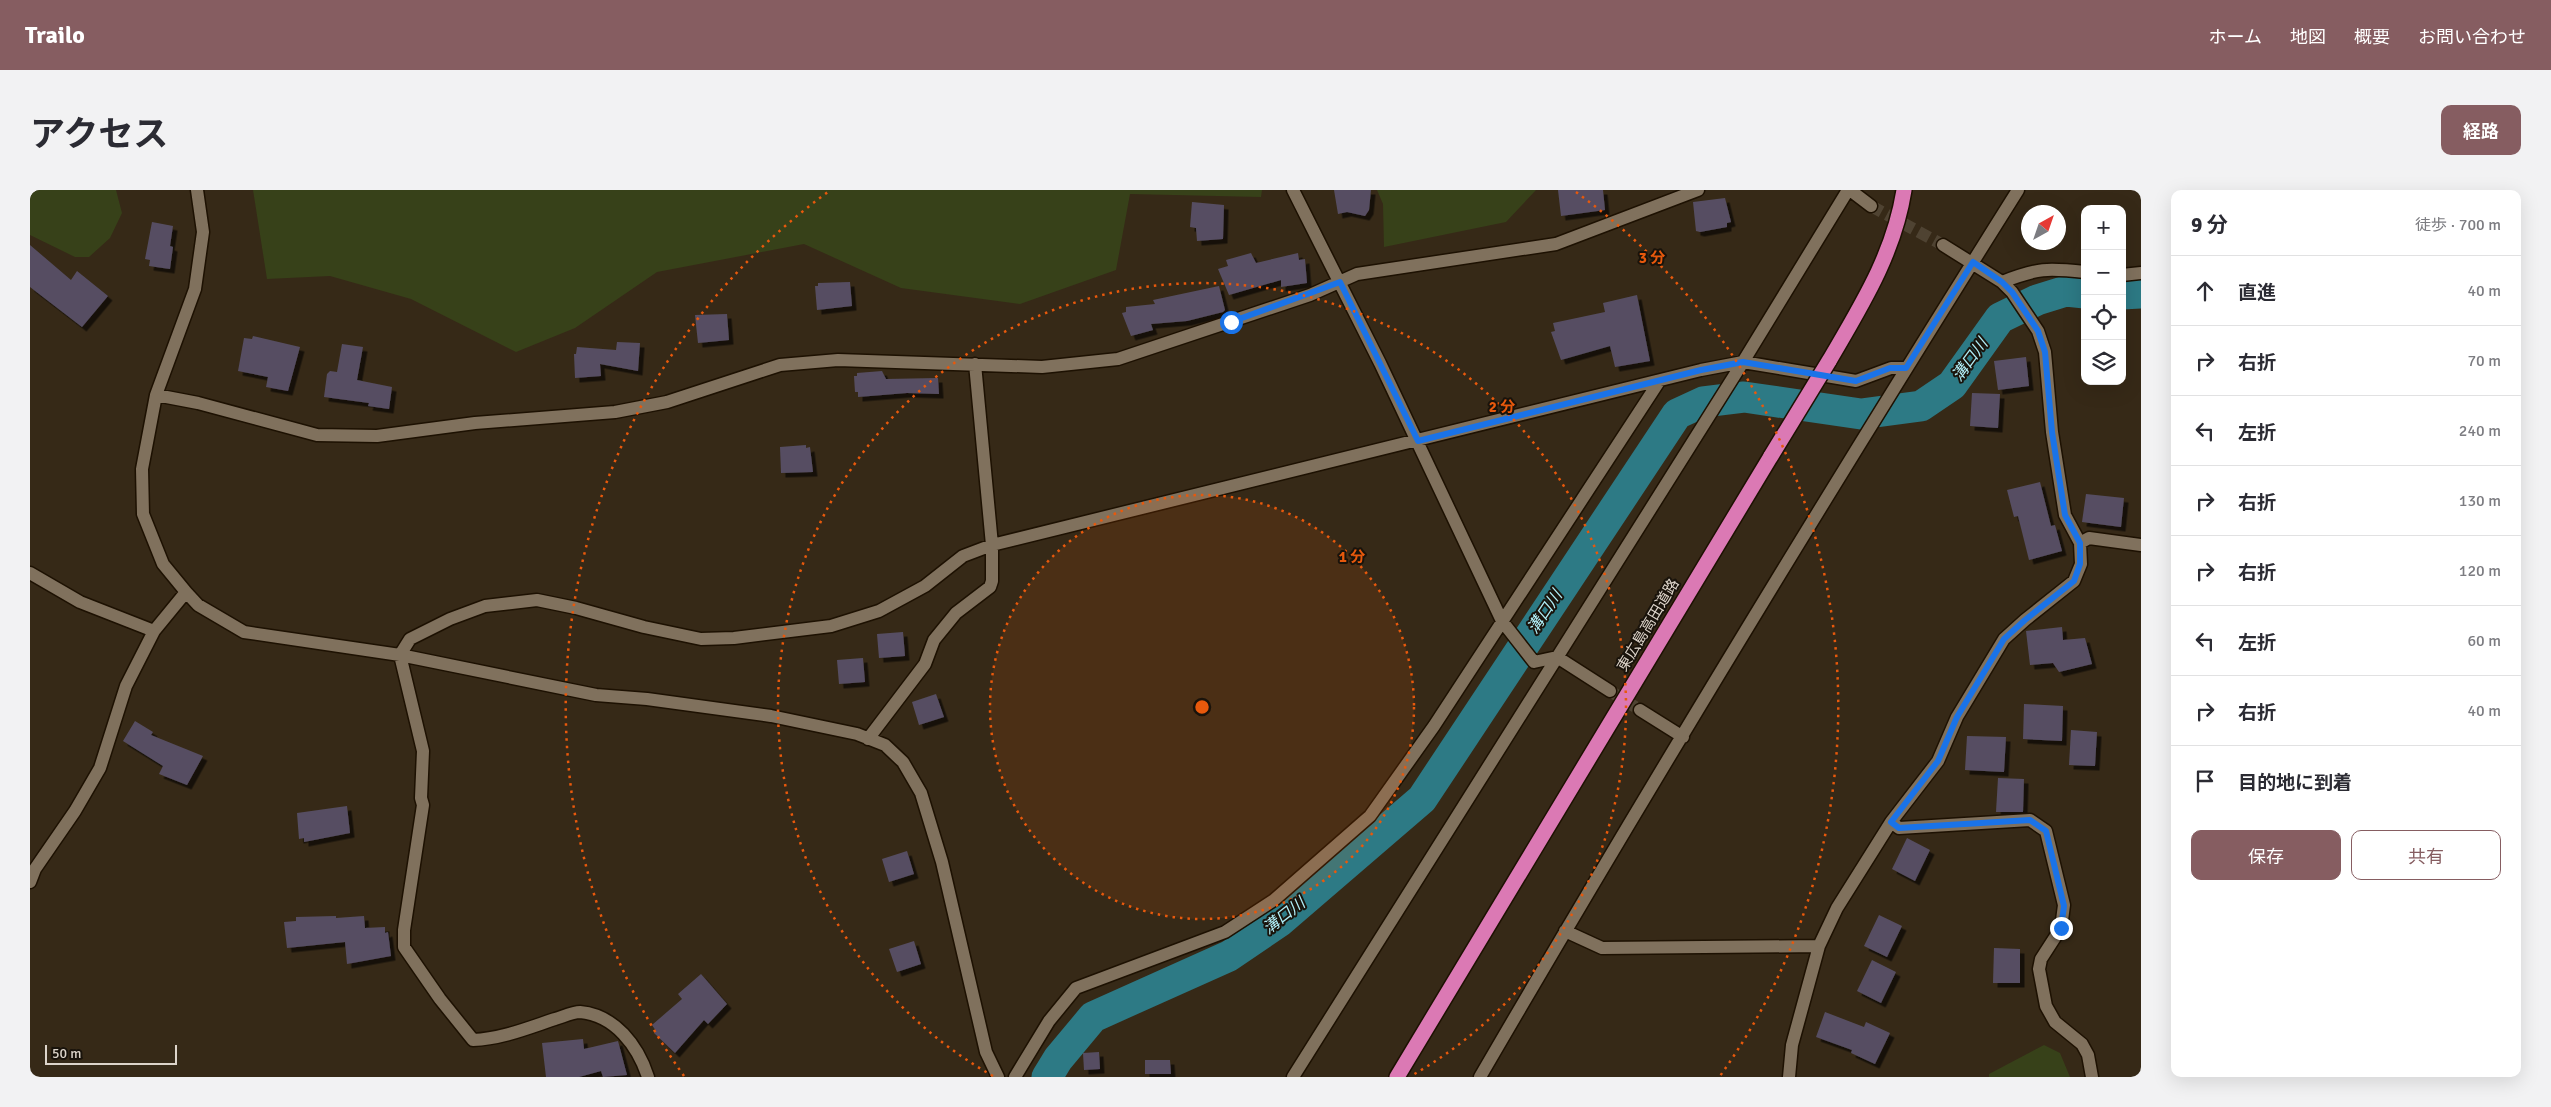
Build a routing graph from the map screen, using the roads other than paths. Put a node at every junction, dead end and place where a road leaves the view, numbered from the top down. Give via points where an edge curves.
1 (198, 190) edge
2 (1293, 190) edge
3 (1698, 190) edge
4 (1849, 190) edge
5 (1904, 190) edge
6 (2018, 190) edge
7 (1871, 206) tunnel mouth
8 (1943, 245) tunnel mouth
9 (1973, 262) junction
10 (2081, 272) edge
11 (2141, 273) edge
12 (2126, 275) edge
13 (1340, 282) junction
14 (2002, 282) junction
15 (1743, 362) junction
16 (975, 364) junction
17 (1906, 368) junction
18 (1660, 380) junction
19 (156, 395) junction
20 (1418, 441) junction
21 (2080, 543) junction
22 (992, 545) junction
23 (2141, 545) edge
24 (30, 572) edge
25 (186, 592) junction
26 (1502, 621) junction
27 (154, 631) junction
28 (400, 655) junction
29 (1557, 657) junction
30 (1610, 691) tunnel mouth
31 (1640, 710) tunnel mouth
32 (1683, 737) junction
33 (868, 740) junction
34 (1891, 822) junction
35 (30, 882) edge
36 (1565, 931) junction
37 (1819, 946) junction
38 (1459, 975) junction
39 (648, 1077) edge
40 (998, 1077) edge
41 (1015, 1077) edge
42 (1293, 1077) edge
43 (1388, 1077) edge
44 (1398, 1077) edge
45 (1480, 1077) edge
46 (1789, 1077) edge
47 (2092, 1077) edge

1 - 19 street via 203,232 195,289
2 - 13 street
3 - 13 street via 1556,244 1357,274
4 - 7 street
4 - 15 street
5 - 38 highway, 東広島高田道路, bridge via 1895,233 1868,294
6 - 9 street
8 - 9 street
9 - 14 street
9 - 17 street
10 - 14 street via 2053,268 2032,270
11 - 12 street
13 - 16 street via 1118,359 1042,367
13 - 20 street
14 - 21 street via 2030,317 2045,352 2052,432 2065,515
15 - 17 street via 1856,381 1890,368
15 - 18 street
15 - 29 street
16 - 19 street via 838,360 780,365 667,402 615,412 475,423 377,436 317,435
16 - 22 street
17 - 32 street
18 - 20 street
18 - 26 street
19 - 25 street via 142,468 143,514 163,564
20 - 22 street
20 - 26 street
21 - 23 street via 2089,538
21 - 34 street via 2080,564 2074,581 2004,639 1957,717 1938,761
22 - 28 street via 963,556 925,586 879,611 831,626 701,639 537,600 485,606 450,618 410,638
22 - 33 street via 990,587 956,613 934,640 924,664
24 - 27 street via 80,602
25 - 27 street
25 - 28 street via 198,605 244,632
26 - 29 street via 1534,662
26 - 41 street via 1434,726 1370,816 1274,900 1225,932 1076,988 1049,1021
27 - 35 street via 126,686 100,768 35,869
28 - 33 street via 596,695 771,716 857,734
28 - 39 street via 423,752 421,798 424,805 404,947 473,1040 491,1039 579,1012 604,1018 627,1037
29 - 30 street
29 - 42 street
31 - 32 street
32 - 36 street
33 - 40 street via 885,745 903,762 920,792 942,862 986,1052
34 - 37 street via 1837,908
34 - 47 street via 1899,828 2030,820 2046,831 2064,917 2061,928 2041,959 2039,969 2046,1006 2055,1022 2082,1044 2088,1055
36 - 37 street via 1602,948
36 - 45 street
37 - 46 street via 1792,1045
38 - 43 highway
38 - 44 highway

